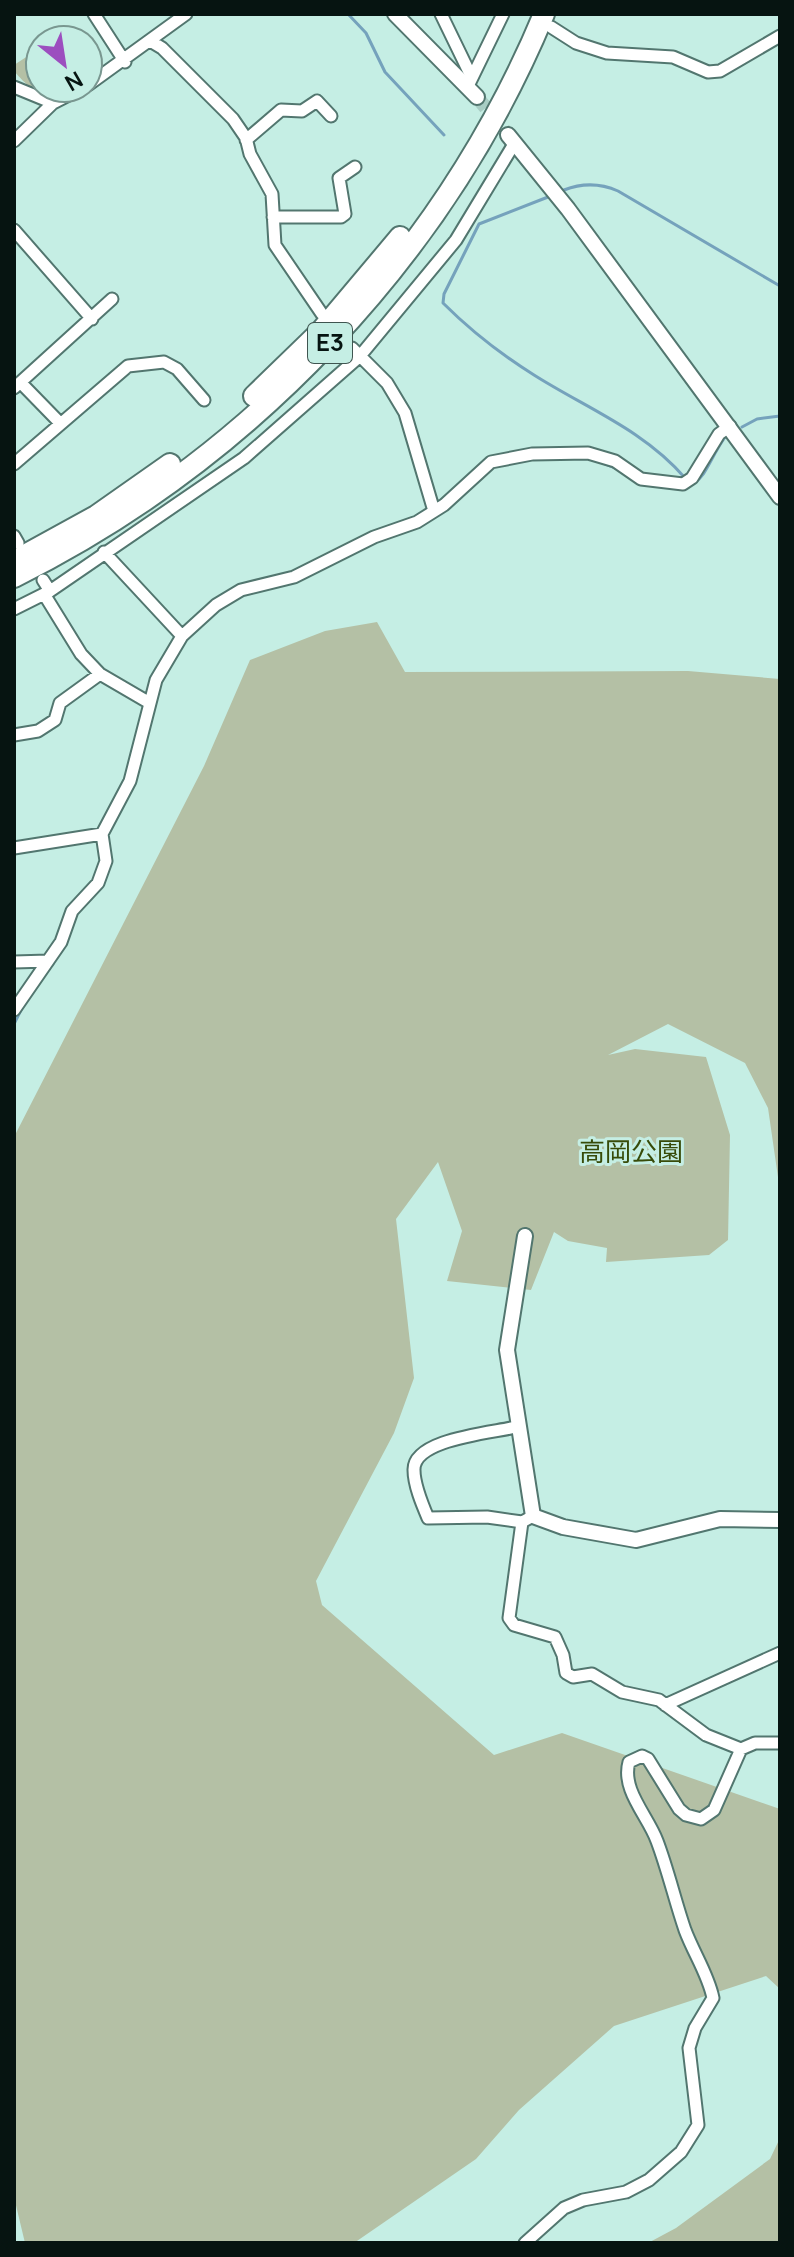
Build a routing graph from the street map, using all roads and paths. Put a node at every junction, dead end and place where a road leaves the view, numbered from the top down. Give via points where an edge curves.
1 (94, 14) edge
2 (186, 14) edge
3 (395, 14) edge
4 (441, 14) edge
5 (503, 14) edge
6 (529, 14) edge
7 (548, 21) edge
8 (780, 36) edge
9 (152, 42) junction
10 (125, 62) junction
11 (104, 75) edge
12 (472, 87) junction
13 (52, 104) edge
14 (331, 116) dead end
15 (511, 139) joint
16 (246, 140) junction
17 (14, 141) edge
18 (355, 167) dead end
19 (273, 217) junction
20 (14, 230) edge
21 (112, 299) dead end
22 (322, 314) dead end
23 (92, 319) junction
24 (356, 352) junction
25 (18, 386) edge
26 (204, 400) dead end
27 (60, 423) junction
28 (730, 426) junction
29 (14, 464) edge
30 (780, 497) edge
31 (434, 511) junction
32 (15, 547) edge
33 (104, 552) junction
34 (14, 577) edge
35 (45, 588) junction
36 (14, 609) edge
37 (182, 636) junction
38 (100, 674) junction
39 (148, 702) junction
40 (14, 735) edge
41 (102, 834) junction
42 (14, 848) edge
43 (48, 961) junction
44 (14, 962) edge
45 (14, 1010) edge
46 (525, 1236) dead end
47 (516, 1427) junction
48 (527, 1519) junction
49 (780, 1520) edge
50 (780, 1653) edge
51 (665, 1705) junction
52 (780, 1743) edge
53 (741, 1749) junction
54 (525, 2243) edge

1 - 10 street
2 - 9 street
3 - 12 street
4 - 12 street
5 - 12 street
6 - 32 highway, E3 via 496,86 423,207 321,331 266,386 155,476 96,516
7 - 8 street via 576,43 607,53 673,57 708,72 720,71
7 - 34 highway, E3 via 434,215 331,342 276,396 164,487
9 - 10 street
9 - 16 street via 233,119
10 - 11 street
13 - 17 street
14 - 16 street via 317,101 302,111 281,110
15 - 24 street via 456,240
15 - 28 street
16 - 19 street via 272,194
18 - 19 street via 339,178 346,202 341,217
19 - 22 street via 275,245
20 - 23 street
21 - 23 street
23 - 25 street
24 - 31 street via 387,383 405,413
24 - 33 street via 244,458
25 - 27 street
26 - 27 street via 164,362 128,366
27 - 29 street
28 - 30 street
28 - 31 street via 688,481 641,479 615,461 588,453 532,454 491,462
31 - 37 street via 294,577 241,590
33 - 35 street
33 - 37 street
35 - 36 street
35 - 38 street via 81,654
37 - 39 street
38 - 39 street
38 - 40 street via 60,703 55,720 38,731
39 - 41 street via 130,781
41 - 42 street
41 - 43 street via 106,861 98,883 72,911
43 - 44 street
43 - 45 street
46 - 47 street via 507,1350
47 - 48 street
47 - 48 street via 428,1446 413,1471 428,1518
48 - 49 street via 636,1540 720,1519
48 - 51 street via 509,1618 514,1625 555,1637 566,1673 573,1677 592,1674 622,1692
50 - 51 street
51 - 53 street via 706,1735
52 - 53 street
53 - 54 street via 714,1810 701,1819 679,1809 648,1759 629,1762 626,1775 657,1839 685,1931 709,1978 713,1998 689,2048 698,2125 681,2152 649,2180 626,2192 564,2208

